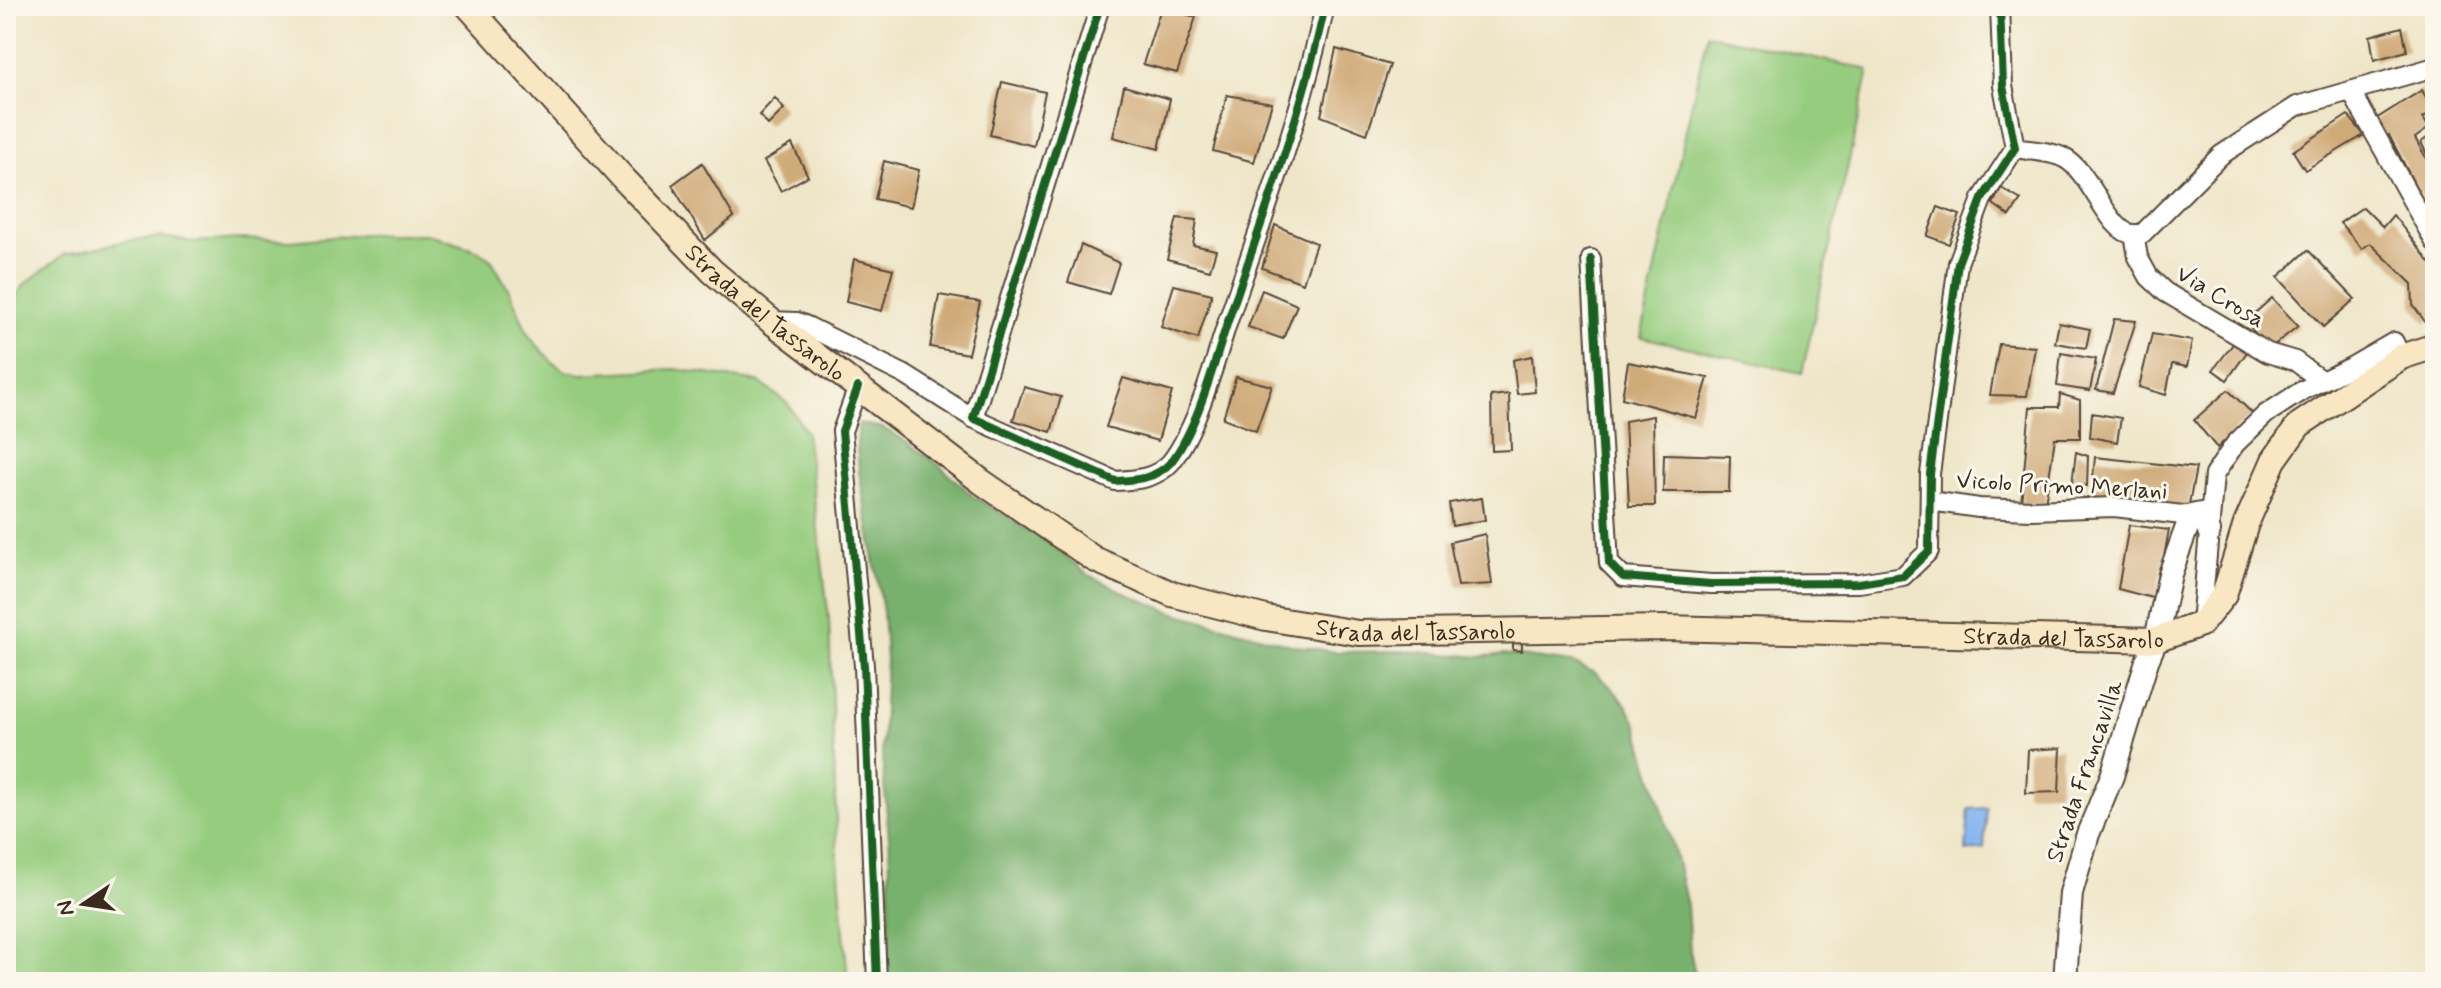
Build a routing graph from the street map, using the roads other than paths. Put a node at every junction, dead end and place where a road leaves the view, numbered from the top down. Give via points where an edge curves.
1 (468, 6) edge
2 (1100, 6) edge
3 (1325, 6) edge
4 (2000, 6) edge
5 (2435, 67) edge
6 (2351, 91) junction
7 (2015, 148) junction
8 (2134, 234) junction
9 (2435, 242) edge
10 (1591, 259) dead end
11 (771, 321) junction
12 (2435, 346) edge
13 (2401, 357) junction
14 (2322, 381) junction
15 (858, 387) junction
16 (973, 418) junction
17 (1930, 501) junction
18 (2191, 516) junction
19 (2209, 531) junction
20 (2201, 624) junction
21 (2156, 640) junction
22 (877, 982) edge
23 (2065, 982) edge

1 - 11 main road, Strada del Tassarolo via 702,261
2 - 16 street
3 - 16 street via 1280,169 1195,417 1171,462 1155,475 1115,481
4 - 7 street via 2003,86
5 - 6 street
6 - 8 street via 2297,106 2221,155 2142,234
6 - 9 street
7 - 8 street via 2064,158 2086,176 2117,227
7 - 17 street via 1982,199 1958,263
8 - 14 street, Via Crosa via 2138,257 2165,292 2268,353 2295,361
10 - 17 street via 1609,563 1623,577 1740,584 1859,583 1903,576 1929,551
11 - 15 main road, Strada del Tassarolo
11 - 16 street via 809,327 905,375
12 - 13 main road
13 - 14 street via 2394,342
13 - 20 main road via 2299,425 2274,460 2246,524 2224,595
14 - 19 street via 2266,414 2235,444 2214,475
15 - 21 main road, Strada del Tassarolo via 1094,559 1172,594 1266,618 1358,633 1663,628
15 - 22 street via 842,431 864,666
17 - 18 street, Vicolo Primo Merlani via 2032,510 2114,507
18 - 19 street via 2201,514
18 - 21 street, Strada Francavilla via 2170,574
19 - 20 street
20 - 21 main road, Strada del Tassarolo
21 - 23 street, Strada Francavilla via 2071,893

